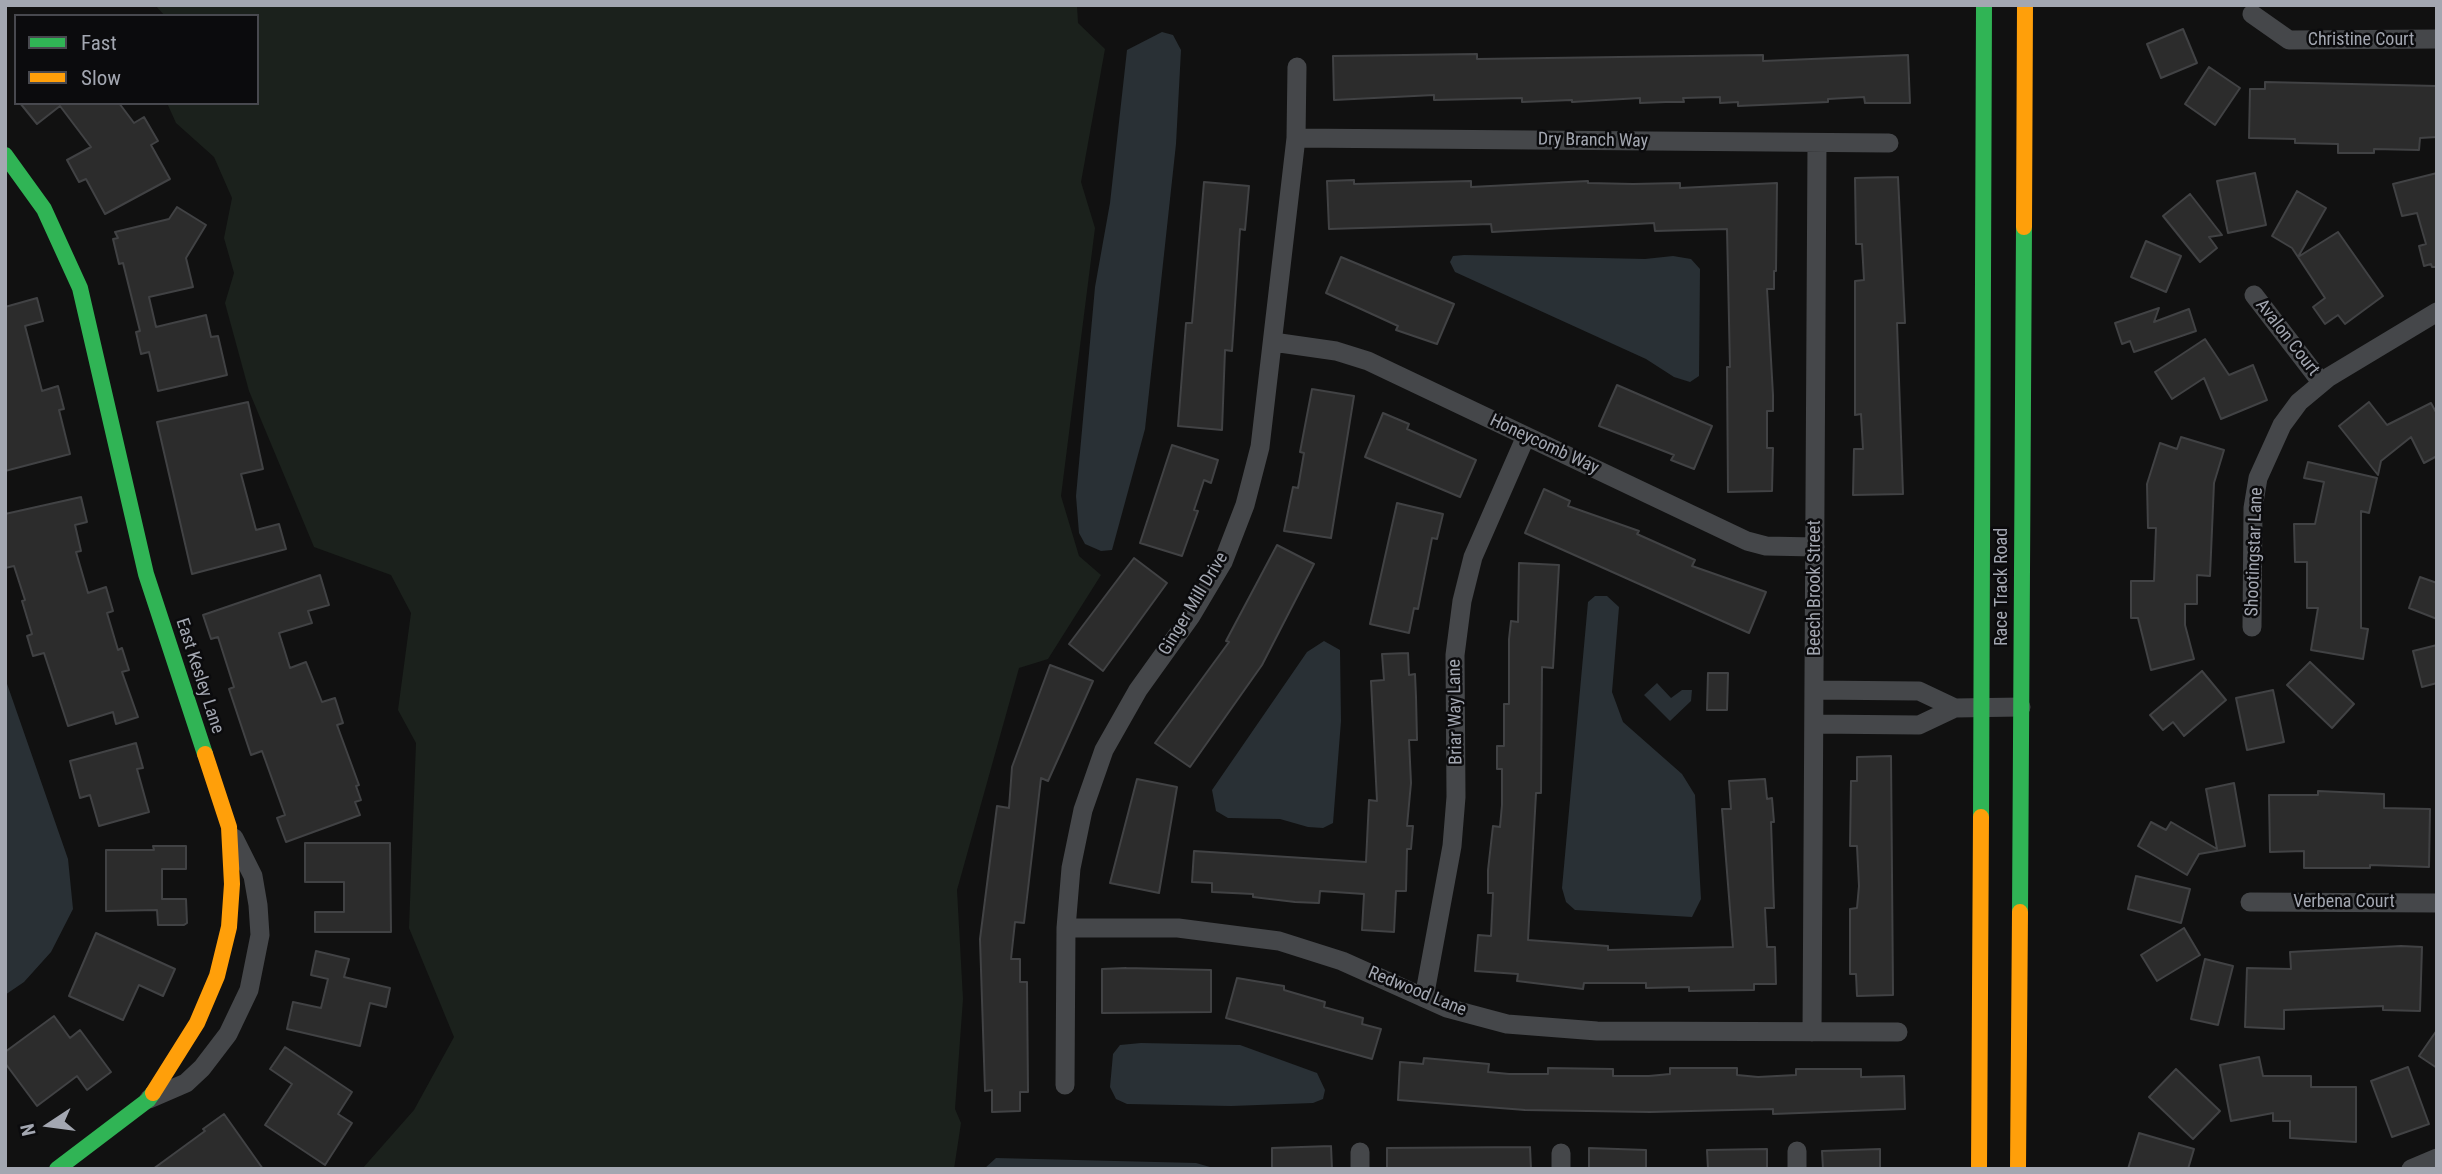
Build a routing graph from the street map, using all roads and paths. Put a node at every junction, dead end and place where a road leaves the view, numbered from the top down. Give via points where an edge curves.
1 (1984, 5) edge
2 (2025, 5) edge
3 (2252, 14) dead end
4 (2437, 39) edge
5 (1297, 67) dead end
6 (1296, 138) junction
7 (1817, 143) junction
8 (1889, 143) dead end
9 (5, 155) edge
10 (2254, 295) dead end
11 (2437, 312) edge
12 (1273, 342) junction
13 (2321, 382) junction
14 (1526, 436) junction
15 (1815, 547) junction
16 (2252, 627) dead end
17 (1814, 690) junction
18 (2021, 706) junction
19 (1982, 707) junction
20 (1955, 708) junction
21 (1814, 724) junction
22 (229, 827) junction
23 (2250, 902) dead end
24 (2437, 903) edge
25 (1066, 928) junction
26 (1424, 998) junction
27 (1812, 1032) junction
28 (1898, 1032) dead end
29 (1065, 1085) dead end
30 (148, 1100) junction
31 (2437, 1158) edge
32 (57, 1169) edge
33 (1979, 1169) edge
34 (2018, 1169) edge
35 (2411, 1169) edge

1 - 19 main road, Race Track Road
2 - 18 main road, Race Track Road
3 - 4 street, Christine Court via 2289,40
5 - 6 street, Ginger Mill Drive
6 - 7 street, Dry Branch Way
6 - 12 street, Ginger Mill Drive
7 - 8 street, Dry Branch Way
7 - 15 street, Beech Brook Street
9 - 22 main road, East Kesley Lane via 44,209 80,288 146,574
10 - 13 street, Avalon Court
11 - 13 street, Shootingstar Lane
12 - 14 street, Honeycomb Way via 1336,351 1368,361
12 - 25 street, Ginger Mill Drive via 1260,447 1245,505 1217,573 1138,690 1104,750 1083,810 1071,868
13 - 16 street, Shootingstar Lane via 2282,425 2258,478 2253,508
14 - 15 street, Honeycomb Way via 1747,541
14 - 26 street, Briar Way Lane via 1473,556 1462,601 1455,655 1457,797
15 - 17 street, Beech Brook Street
17 - 20 street via 1919,691
17 - 21 street, Beech Brook Street
18 - 19 street
18 - 34 main road, Race Track Road
19 - 20 street
19 - 33 main road, Race Track Road
20 - 21 street via 1919,725
21 - 27 street, Beech Brook Street
22 - 30 main road, East Kesley Lane via 229,927 217,976 185,1045
22 - 30 street via 253,876 258,905 260,935 249,990 228,1034 202,1068 186,1083
23 - 24 street, Verbena Court
25 - 26 street, Redwood Lane via 1178,928 1279,941 1342,961
25 - 29 street, Ginger Mill Drive
26 - 27 street, Redwood Lane via 1507,1024 1597,1031
27 - 28 street, Redwood Lane
30 - 32 main road, East Kesley Lane
31 - 35 street

